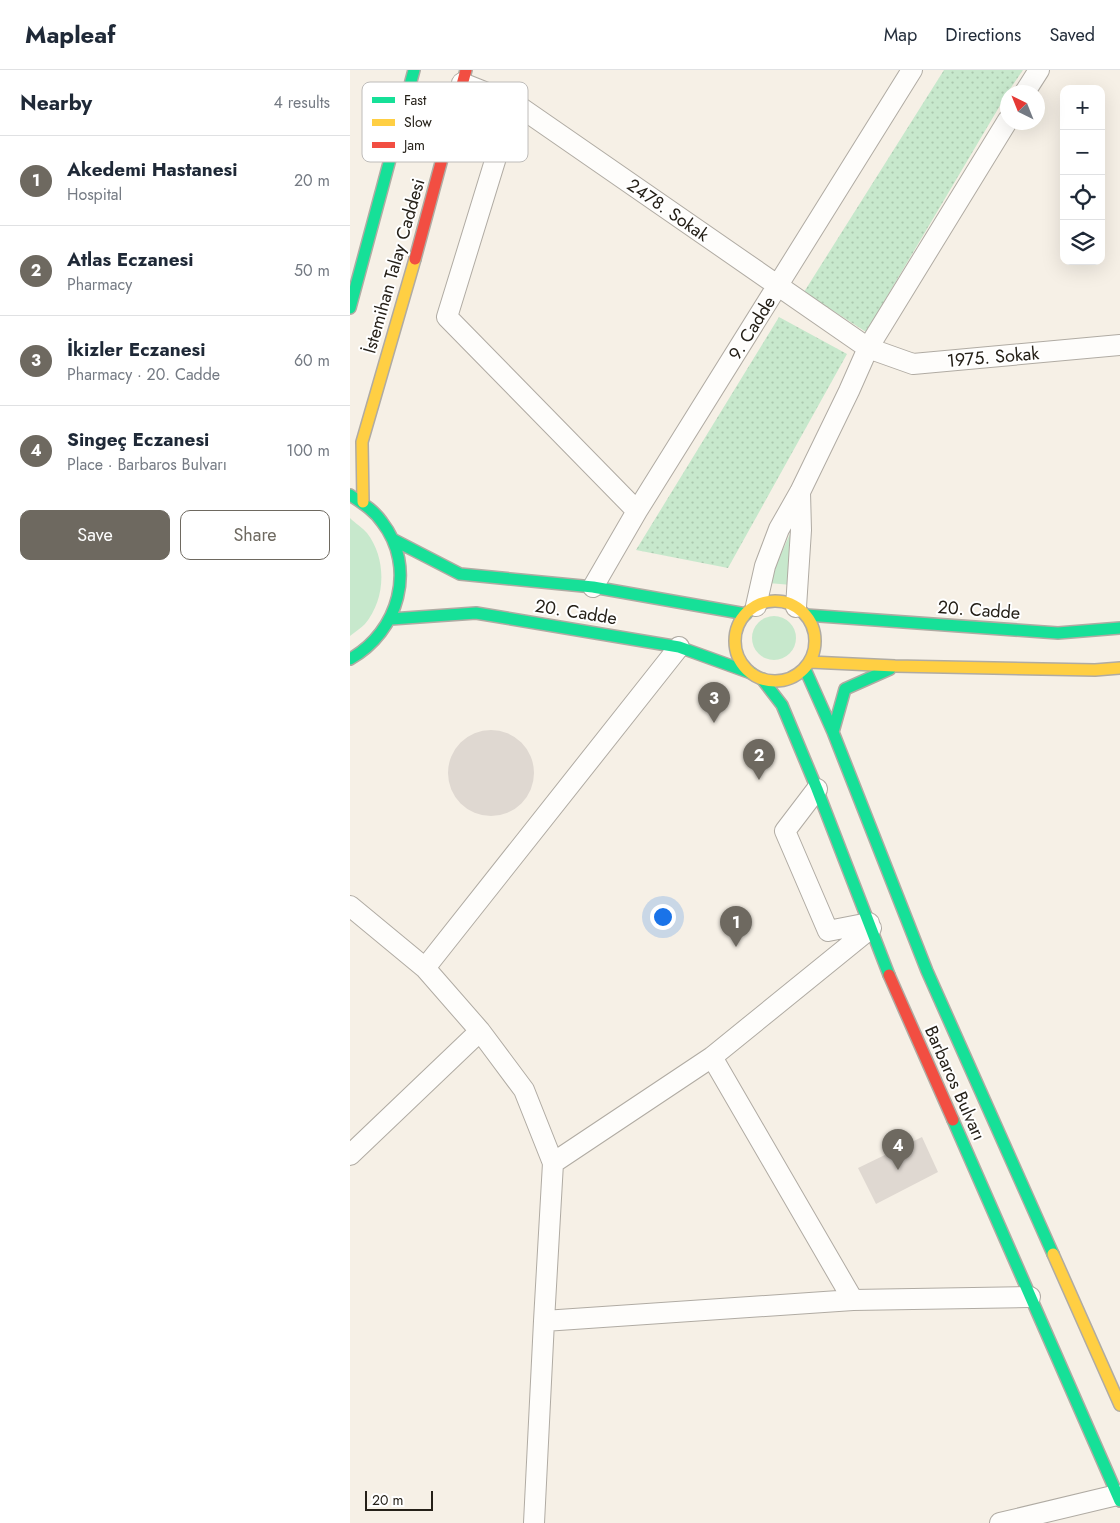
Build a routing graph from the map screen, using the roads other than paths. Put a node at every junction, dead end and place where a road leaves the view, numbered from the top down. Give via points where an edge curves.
1 (912, 70) edge
2 (1039, 70) edge
3 (1029, 85) edge
4 (528, 113) edge
5 (1002, 130) edge
6 (389, 162) edge
7 (441, 162) edge
8 (495, 162) edge
9 (778, 286) junction
10 (350, 308) edge
11 (1120, 345) edge
12 (868, 348) junction
13 (800, 492) junction
14 (350, 495) edge
15 (363, 502) junction
16 (637, 511) junction
17 (394, 540) junction
18 (594, 587) junction
19 (751, 610) junction
20 (801, 611) junction
21 (391, 619) junction
22 (1120, 628) edge
23 (679, 647) junction
24 (351, 660) edge
25 (807, 666) junction
26 (895, 666) junction
27 (1120, 668) edge
28 (751, 673) junction
29 (762, 679) junction
30 (833, 732) junction
31 (817, 789) junction
32 (350, 906) edge
33 (870, 926) junction
34 (425, 968) junction
35 (480, 1031) junction
36 (712, 1057) junction
37 (350, 1155) edge
38 (553, 1163) junction
39 (1030, 1297) junction
40 (853, 1300) junction
41 (544, 1321) junction
42 (1120, 1405) edge
43 (1119, 1498) edge
44 (534, 1523) edge
45 (1000, 1523) edge

1 - 9 street, 9. Cadde
2 - 3 street
4 - 9 street, 2478. Sokak
5 - 12 street
6 - 10 street, İstemihan Talay Caddesi
7 - 15 street, İstemihan Talay Caddesi via 362,442
8 - 16 street via 447,317
9 - 12 street, 2478. Sokak
9 - 16 street, 9. Cadde
11 - 12 street, 1975. Sokak via 914,364
12 - 13 street
13 - 19 street via 776,538
13 - 20 street
14 - 15 street
15 - 17 street via 382,519
16 - 18 street, 9. Cadde
17 - 18 street via 460,574
17 - 21 street via 401,564 400,592
18 - 19 street
19 - 20 street via 769,601 783,602
19 - 28 street via 738,625 735,638 741,664
20 - 22 street, 20. Cadde via 1058,633
20 - 25 street via 812,626 816,646
21 - 23 street, 20. Cadde via 476,613
21 - 24 street via 374,642
23 - 28 street, 20. Cadde
23 - 34 street
25 - 26 street
25 - 29 street via 788,679
25 - 30 street, Barbaros Bulvarı
26 - 27 street
26 - 30 street via 845,689
28 - 29 street
29 - 31 street, Barbaros Bulvarı via 782,705
30 - 42 street, Barbaros Bulvarı via 927,971
31 - 33 street, Barbaros Bulvarı
31 - 33 street via 785,831 828,932
32 - 34 street
33 - 36 street
33 - 39 street, Barbaros Bulvarı
34 - 35 street
35 - 37 street
35 - 38 street via 524,1090
36 - 38 street
36 - 40 street
38 - 41 street
39 - 40 street
39 - 43 street, Barbaros Bulvarı
40 - 41 street
41 - 44 street
43 - 45 street

